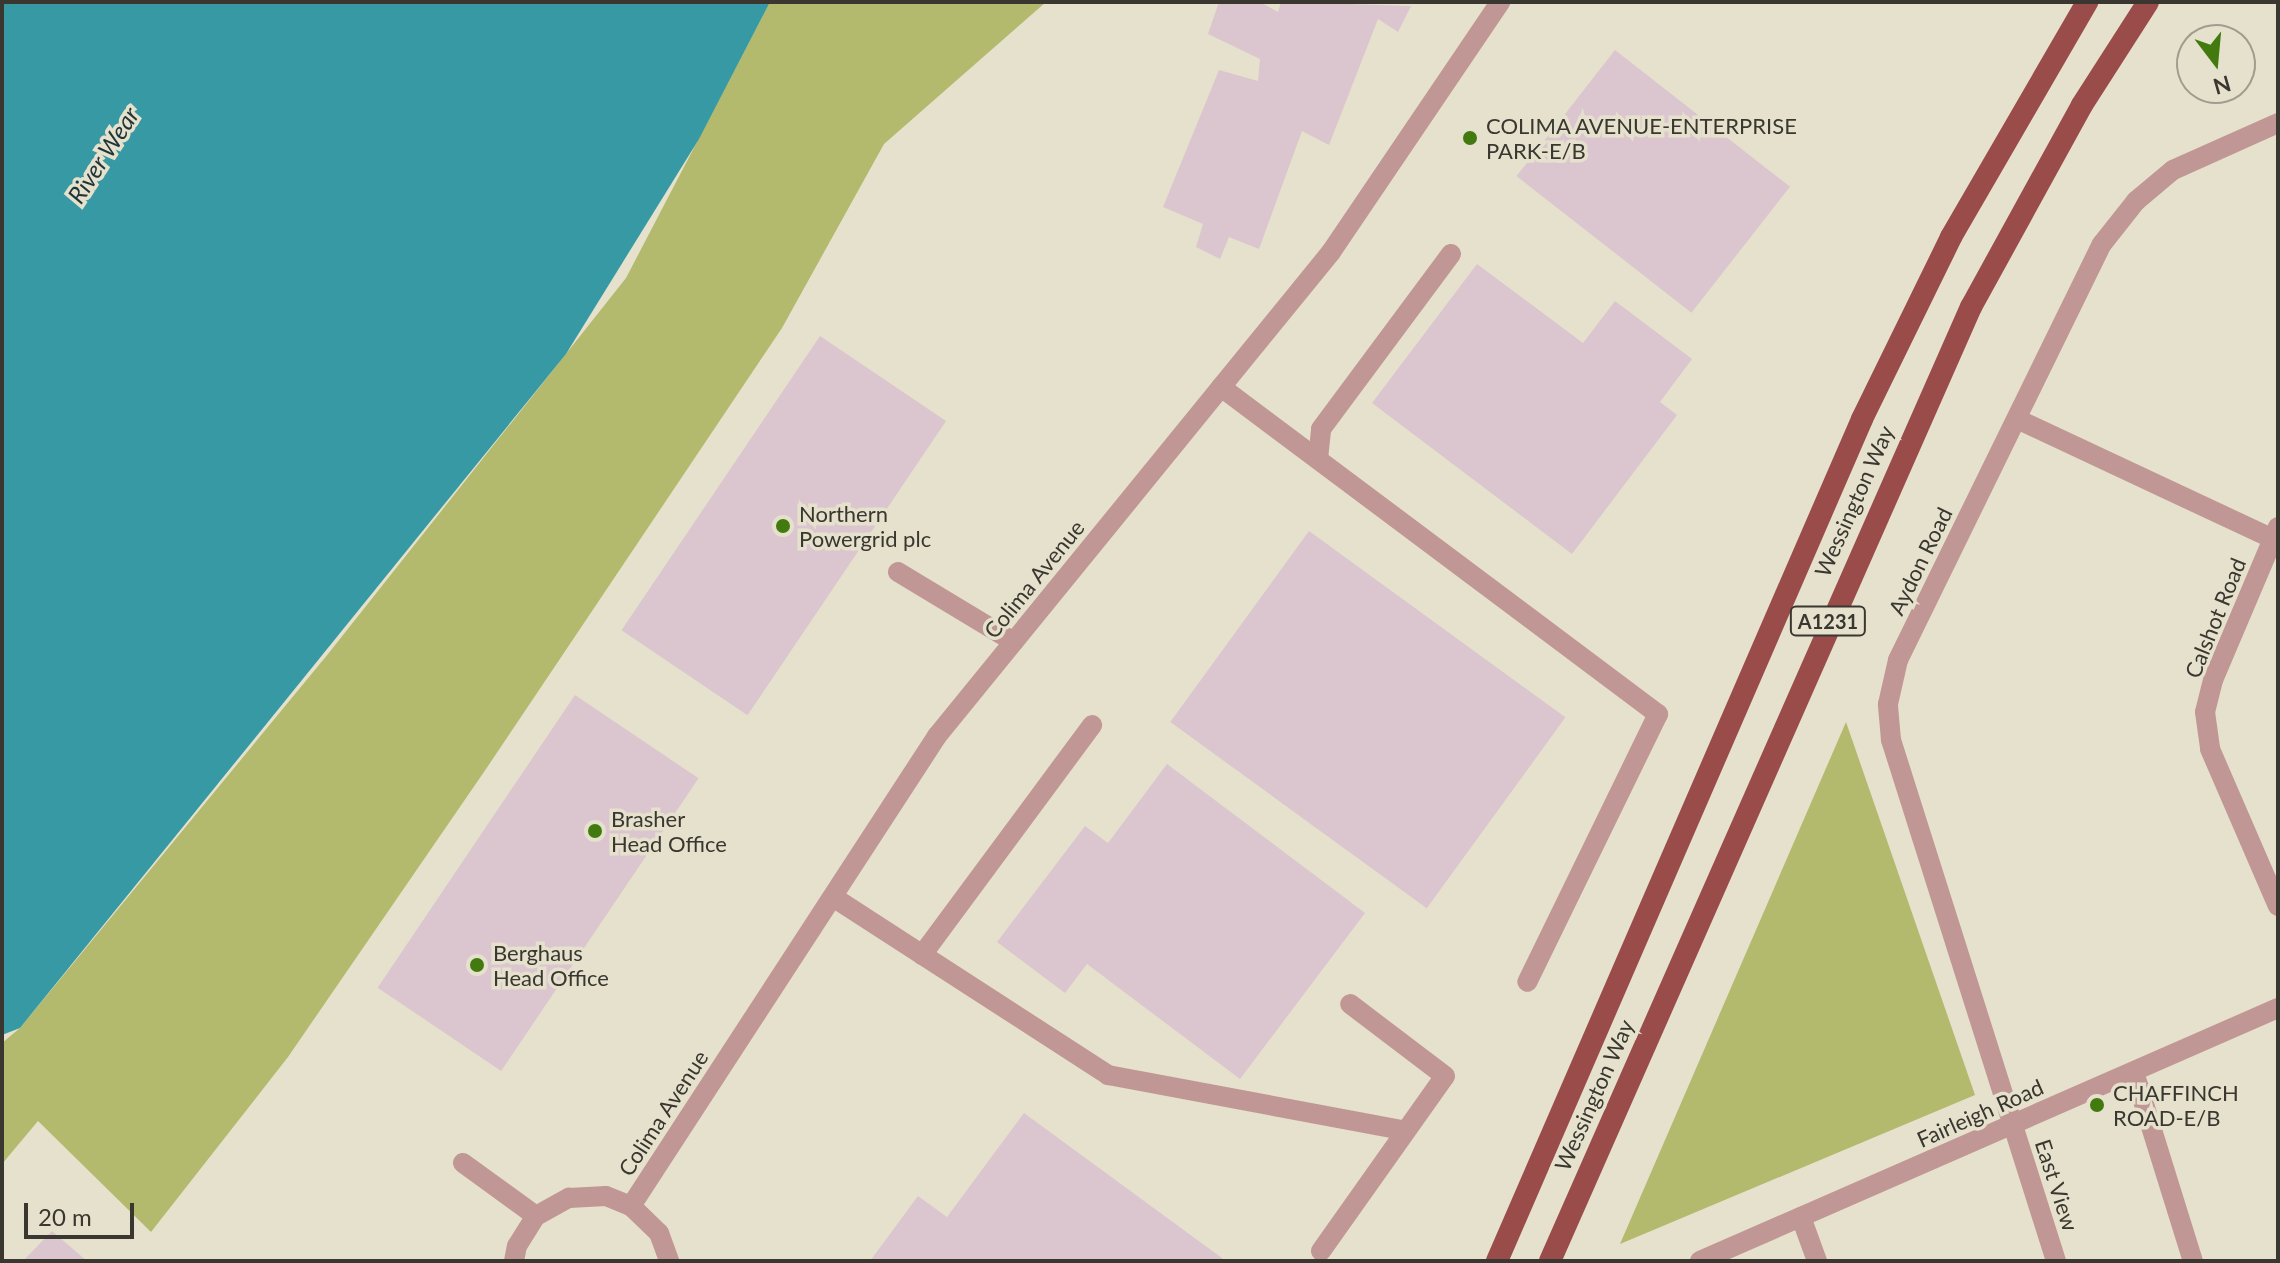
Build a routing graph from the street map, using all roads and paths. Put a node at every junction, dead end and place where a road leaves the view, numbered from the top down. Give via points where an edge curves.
1 (1500, 2) edge
2 (2087, 2) edge
3 (2148, 2) edge
4 (2278, 123) edge
5 (1451, 254) dead end
6 (1221, 387) junction
7 (2017, 419) junction
8 (1318, 459) junction
9 (2276, 533) edge
10 (898, 572) dead end
11 (1014, 642) junction
12 (1092, 725) dead end
13 (833, 897) junction
14 (2278, 906) edge
15 (922, 955) junction
16 (1527, 982) dead end
17 (1350, 1004) dead end
18 (2278, 1008) edge
19 (2134, 1072) junction
20 (2012, 1125) junction
21 (1406, 1131) junction
22 (463, 1163) dead end
23 (631, 1206) junction
24 (536, 1216) junction
25 (1801, 1217) junction
26 (1321, 1251) dead end
27 (514, 1261) edge
28 (669, 1261) edge
29 (1497, 1261) edge
30 (1550, 1261) edge
31 (1700, 1261) edge
32 (1817, 1261) edge
33 (2056, 1261) edge
34 (2193, 1261) edge

1 - 6 street, Colima Avenue via 1331,252
2 - 29 highway, Wessington Way / A1231 via 1951,237 1862,419
3 - 30 highway, Wessington Way / A1231 via 2082,105 1971,307
4 - 7 street, Aydon Road via 2173,170 2136,201 2102,244
5 - 8 street via 1321,429
6 - 8 street
6 - 11 street, Colima Avenue
7 - 9 street
7 - 20 street, Aydon Road via 1898,660 1888,704 1891,740
8 - 16 street via 1658,714
9 - 14 street, Calshot Road via 2205,712 2210,749
10 - 11 street
11 - 13 street, Colima Avenue via 937,736
12 - 15 street
13 - 15 street
13 - 23 street, Colima Avenue
15 - 21 street via 1108,1075
17 - 21 street via 1445,1076
18 - 19 street, Fairleigh Road
19 - 20 street, Fairleigh Road
19 - 34 street
20 - 25 street, Fairleigh Road
20 - 33 street, East View
21 - 26 street
22 - 24 street
23 - 24 street via 606,1196 569,1198
23 - 28 street via 659,1233
24 - 27 street
25 - 31 street, Fairleigh Road
25 - 32 street

